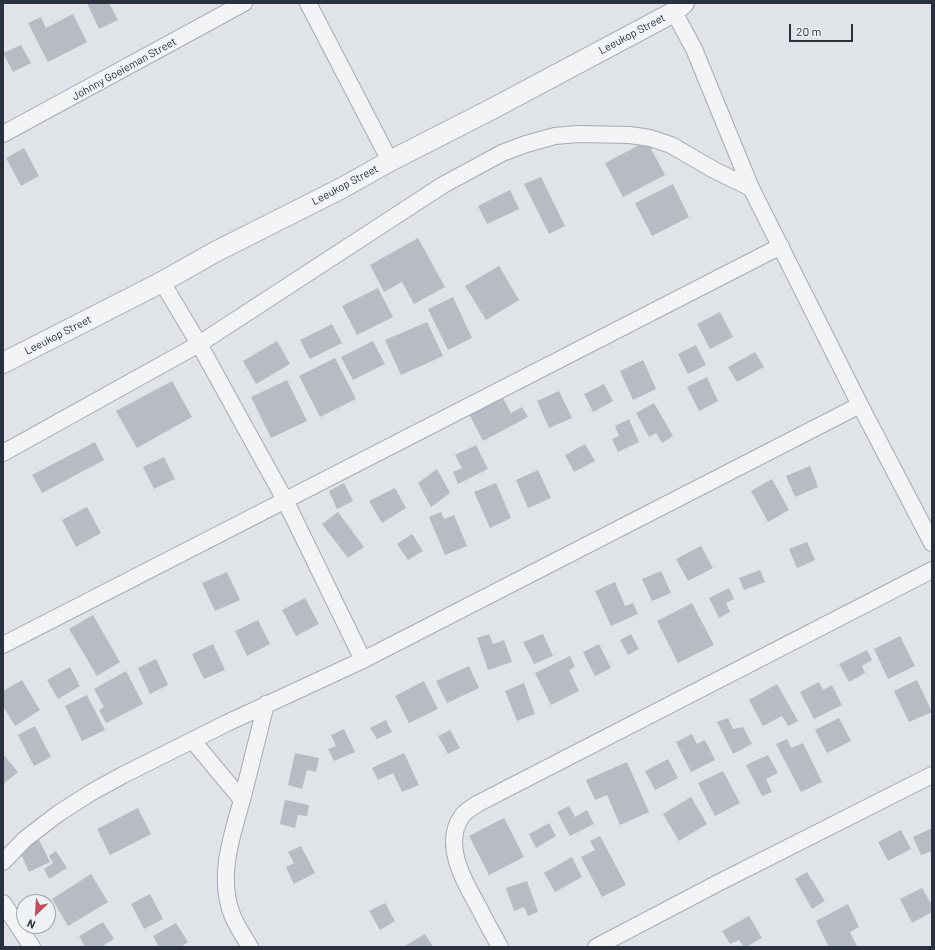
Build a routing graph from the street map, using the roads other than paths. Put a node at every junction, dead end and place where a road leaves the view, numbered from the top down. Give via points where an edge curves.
1 (244, 3) edge
2 (308, 3) edge
3 (676, 6) edge
4 (3, 134) edge
5 (390, 161) junction
6 (751, 188) junction
7 (781, 246) junction
8 (162, 282) junction
9 (199, 344) junction
10 (3, 363) edge
11 (860, 406) junction
12 (3, 453) edge
13 (285, 500) junction
14 (932, 543) edge
15 (932, 570) edge
16 (3, 645) edge
17 (363, 660) junction
18 (266, 704) junction
19 (192, 741) junction
20 (932, 775) edge
21 (242, 800) junction
22 (3, 862) edge
23 (3, 903) edge
24 (32, 947) edge
25 (250, 947) edge
26 (500, 947) edge
27 (596, 947) edge

1 - 4 street, Johnny Goeieman Street
2 - 5 street
3 - 5 street, Leeukop Street via 492,109
3 - 6 street
5 - 8 street, Leeukop Street
6 - 7 street
6 - 9 street via 671,145 650,138 578,134 556,136 526,144 502,153 443,186
7 - 11 street
7 - 13 street
8 - 9 street
8 - 10 street, Leeukop Street
9 - 12 street
9 - 13 street
11 - 14 street
11 - 17 street
13 - 16 street
13 - 17 street
15 - 26 street via 469,809 457,825 454,835 455,854 463,879
17 - 18 street
18 - 19 street
18 - 21 street
19 - 21 street
19 - 22 street via 92,792 26,839
20 - 27 street
21 - 25 street via 229,849 226,884 233,917
23 - 24 street

